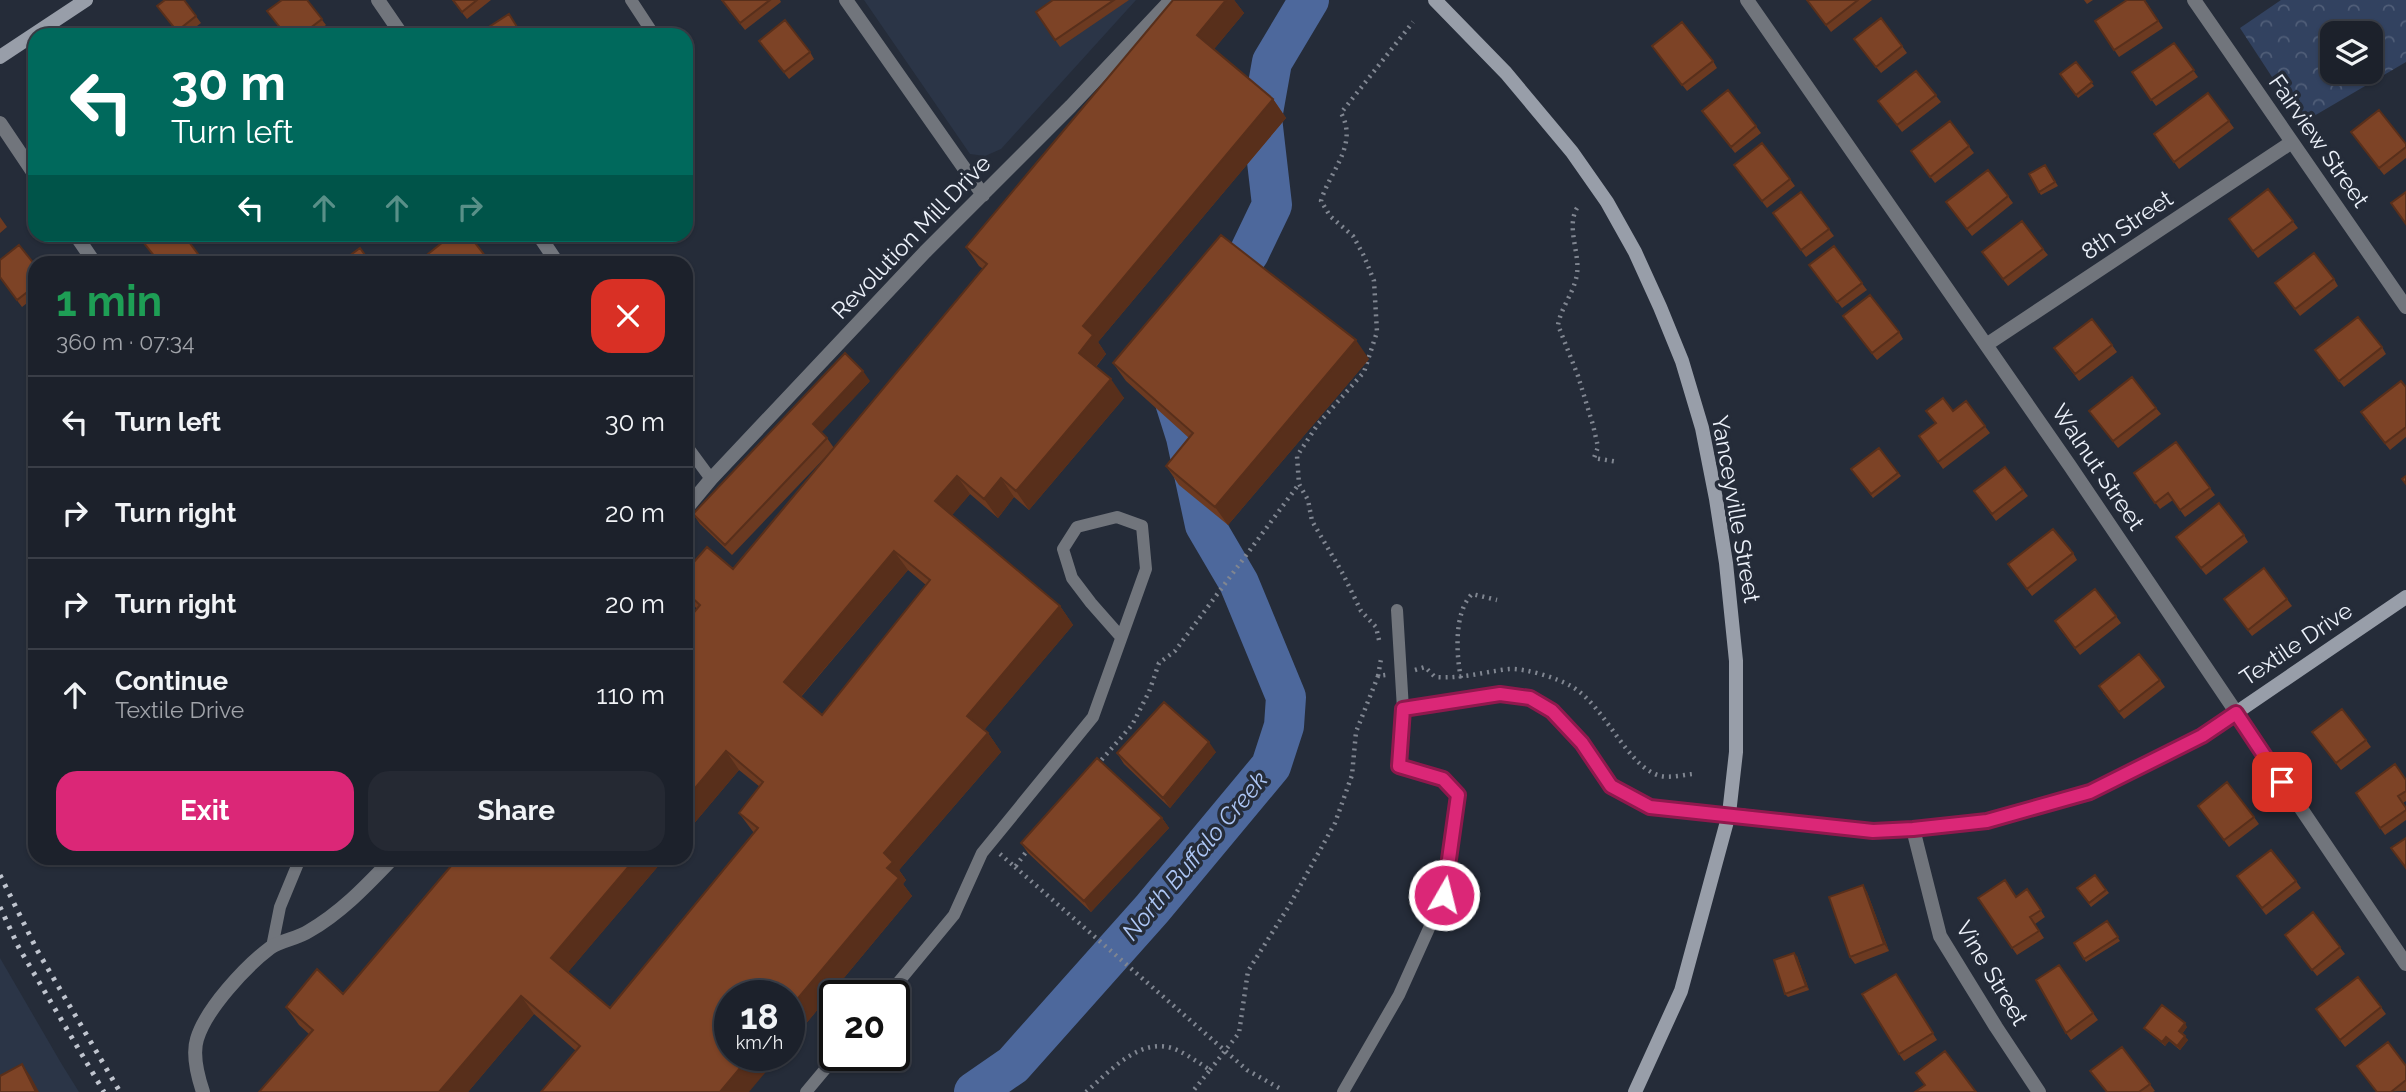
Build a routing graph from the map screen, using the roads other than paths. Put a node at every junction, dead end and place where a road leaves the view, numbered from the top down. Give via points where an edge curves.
1 (86, 0) edge
2 (378, 0) edge
3 (631, 0) edge
4 (846, 0) edge
5 (1171, 0) edge
6 (1435, 0) edge
7 (1747, 0) edge
8 (2194, 0) edge
9 (44, 28) edge
10 (397, 28) edge
11 (649, 28) edge
12 (28, 38) edge
13 (0, 57) edge
14 (0, 123) edge
15 (2292, 142) junction
16 (28, 165) edge
17 (983, 195) junction
18 (2406, 307) edge
19 (1986, 345) junction
20 (693, 455) edge
21 (711, 479) junction
22 (693, 501) edge
23 (2406, 597) edge
24 (1397, 610) dead end
25 (1121, 637) junction
26 (1403, 709) junction
27 (2236, 713) junction
28 (1729, 814) junction
29 (1913, 829) junction
30 (297, 865) edge
31 (386, 865) edge
32 (272, 947) junction
33 (2406, 964) edge
34 (900, 980) edge
35 (824, 1071) edge
36 (203, 1092) edge
37 (806, 1092) edge
38 (1343, 1092) edge
39 (1635, 1092) edge
40 (2039, 1092) edge

1 - 9 main road
2 - 10 street
3 - 11 lane
4 - 17 street
5 - 17 street, Revolution Mill Drive
6 - 28 main road, Yanceyville Street via 1506,73 1607,202 1635,252 1682,361 1702,428 1726,563 1736,661 1736,752
7 - 19 street, Walnut Street
8 - 15 street, Fairview Street
12 - 13 main road
14 - 16 street
15 - 18 street, Fairview Street
15 - 19 street, 8th Street
17 - 21 street, Revolution Mill Drive
19 - 27 street, Walnut Street
20 - 21 lane
21 - 22 street, Revolution Mill Drive
23 - 27 main road, Textile Drive
24 - 26 lane
25 - 25 lane via 1072,578 1063,549 1077,527 1116,517 1142,526 1146,569
25 - 34 lane via 1093,717 982,853 954,915
26 - 28 lane via 1500,694 1530,698 1552,711 1582,743 1611,786 1650,807
26 - 38 lane via 1399,766 1443,779 1458,795 1444,895 1399,995
27 - 29 main road, Textile Drive via 2202,736 2090,792 1987,821
27 - 33 street, Walnut Street
28 - 29 main road, Textile Drive via 1873,831
28 - 39 main road, Yanceyville Street via 1681,991
29 - 40 street, Vine Street via 1940,936
30 - 32 lane via 280,907
31 - 32 street via 355,898 307,933
32 - 36 street via 243,972 204,1023 196,1042
35 - 37 lane

